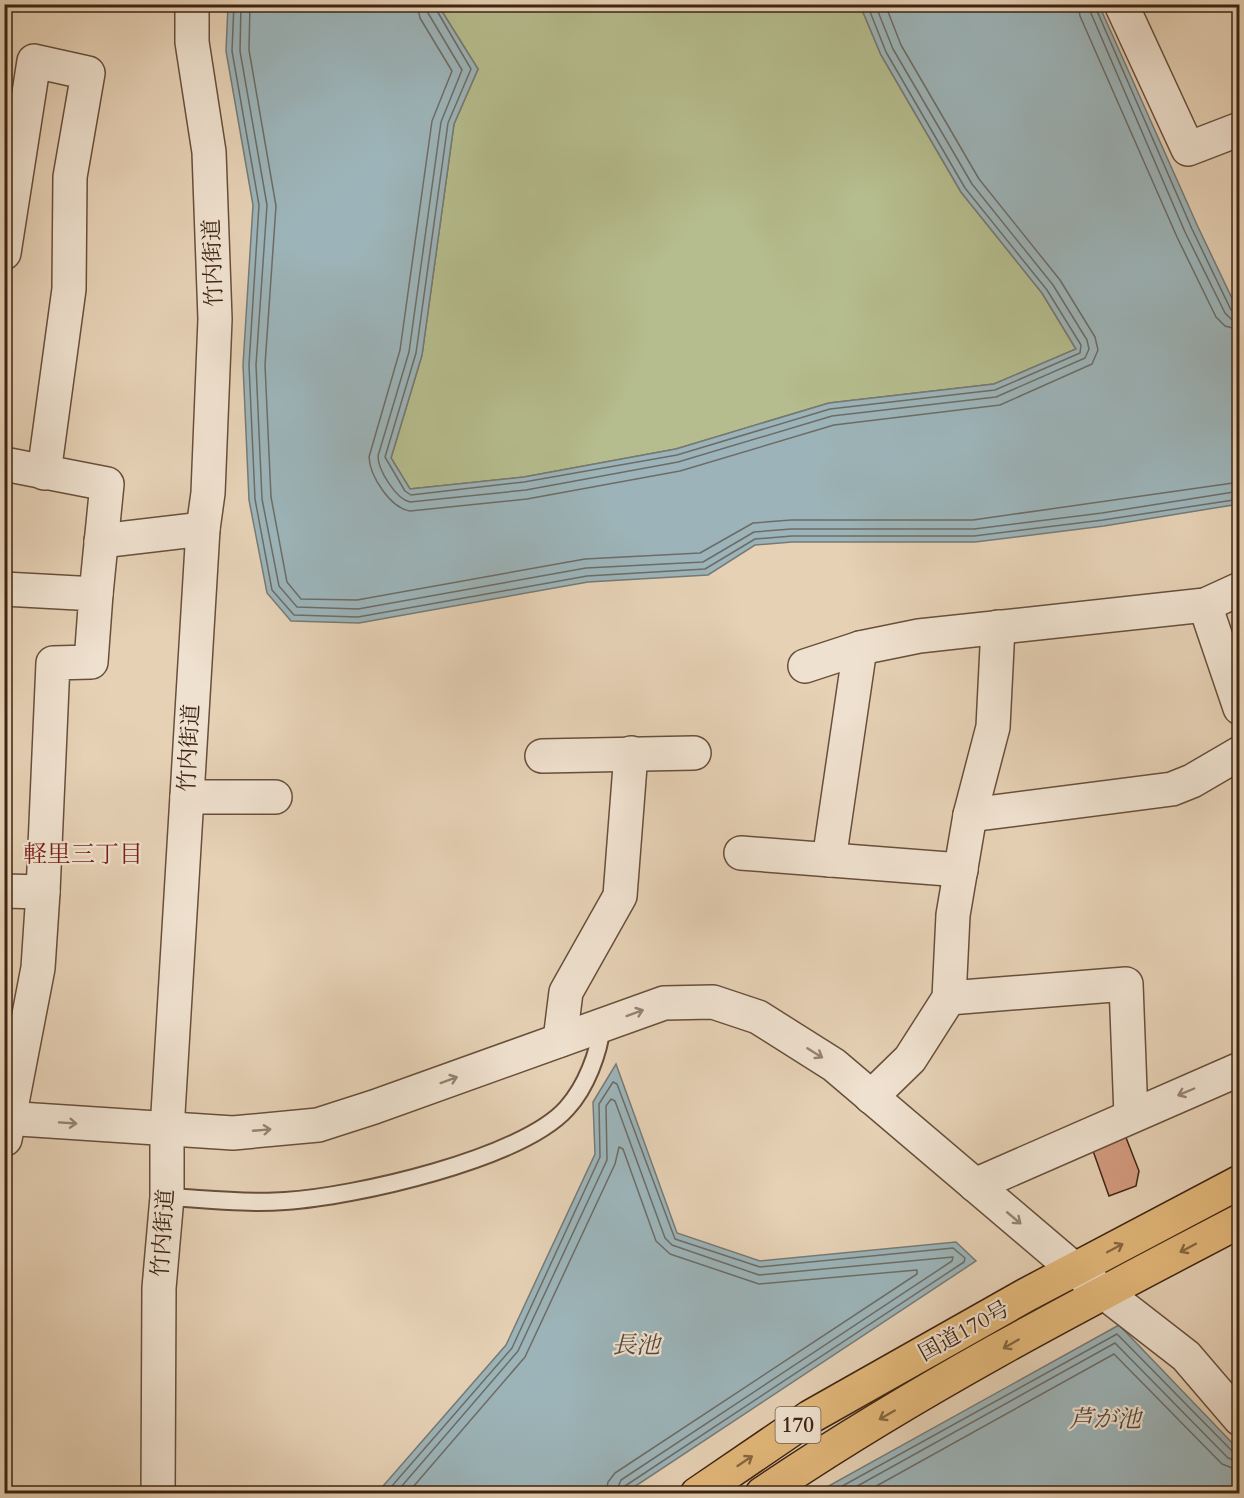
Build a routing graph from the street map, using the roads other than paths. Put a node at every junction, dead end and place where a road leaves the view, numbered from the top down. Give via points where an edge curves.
1 (192, 4) edge
2 (1122, 4) edge
3 (1239, 129) edge
4 (4, 253) edge
5 (4, 464) edge
6 (44, 473) junction
7 (203, 529) junction
8 (101, 541) junction
9 (4, 589) edge
10 (1239, 589) edge
11 (96, 594) junction
12 (1205, 605) junction
13 (999, 627) junction
14 (860, 648) junction
15 (805, 666) dead end
16 (1239, 708) edge
17 (631, 753) junction
18 (694, 753) dead end
19 (1239, 753) edge
20 (542, 756) dead end
21 (187, 797) junction
22 (275, 797) dead end
23 (970, 815) junction
24 (741, 853) dead end
25 (830, 860) junction
26 (961, 870) junction
27 (4, 891) edge
28 (43, 892) junction
29 (949, 998) junction
30 (602, 1025) junction
31 (560, 1040) junction
32 (1239, 1069) edge
33 (871, 1097) junction
34 (1131, 1116) junction
35 (6, 1126) edge
36 (167, 1130) junction
37 (1239, 1182) edge
38 (975, 1185) junction
39 (167, 1197) junction
40 (1239, 1221) edge
41 (1074, 1269) junction
42 (1103, 1293) junction
43 (1239, 1419) edge
44 (158, 1494) edge
45 (697, 1494) edge
46 (762, 1494) edge

1 - 7 street, 竹内街道 via 192,42 209,152 215,319
2 - 3 street via 1188,149
4 - 6 street via 34,61 88,73 70,177 69,289
5 - 6 street
6 - 8 street via 107,484
7 - 8 street
7 - 21 street, 竹内街道
8 - 11 street
9 - 11 street
10 - 12 street
11 - 28 street via 91,662 52,663
12 - 13 street
12 - 16 street
13 - 14 street via 919,636
13 - 23 street via 993,727
14 - 15 street
14 - 25 street
17 - 18 street
17 - 20 street
17 - 31 street via 620,896 566,992
19 - 23 street via 1172,789
21 - 22 street
21 - 36 street, 竹内街道
23 - 26 street
24 - 25 street
25 - 26 street
26 - 29 street
27 - 28 street
28 - 35 street via 38,968
29 - 33 street via 910,1059
29 - 34 street via 1126,984
30 - 31 street
30 -> 33 street via 664,1003 713,1002 758,1017 834,1065
30 - 39 lane via 588,1075 567,1108 548,1124 481,1156 390,1185 312,1198 251,1202
36 -> 31 street via 233,1133 318,1125
32 -> 34 street
33 - 38 street
34 - 38 street
35 -> 36 street
36 - 39 street, 竹内街道
41 -> 37 highway, 国道170号 / 170
38 -> 41 street
39 - 44 street, 竹内街道 via 159,1288
40 -> 42 highway, 国道170号 / 170
41 - 42 street
45 -> 41 highway, 国道170号 / 170 via 810,1417
42 - 43 street via 1131,1310 1186,1356
42 -> 46 highway, 国道170号 / 170 via 833,1446

